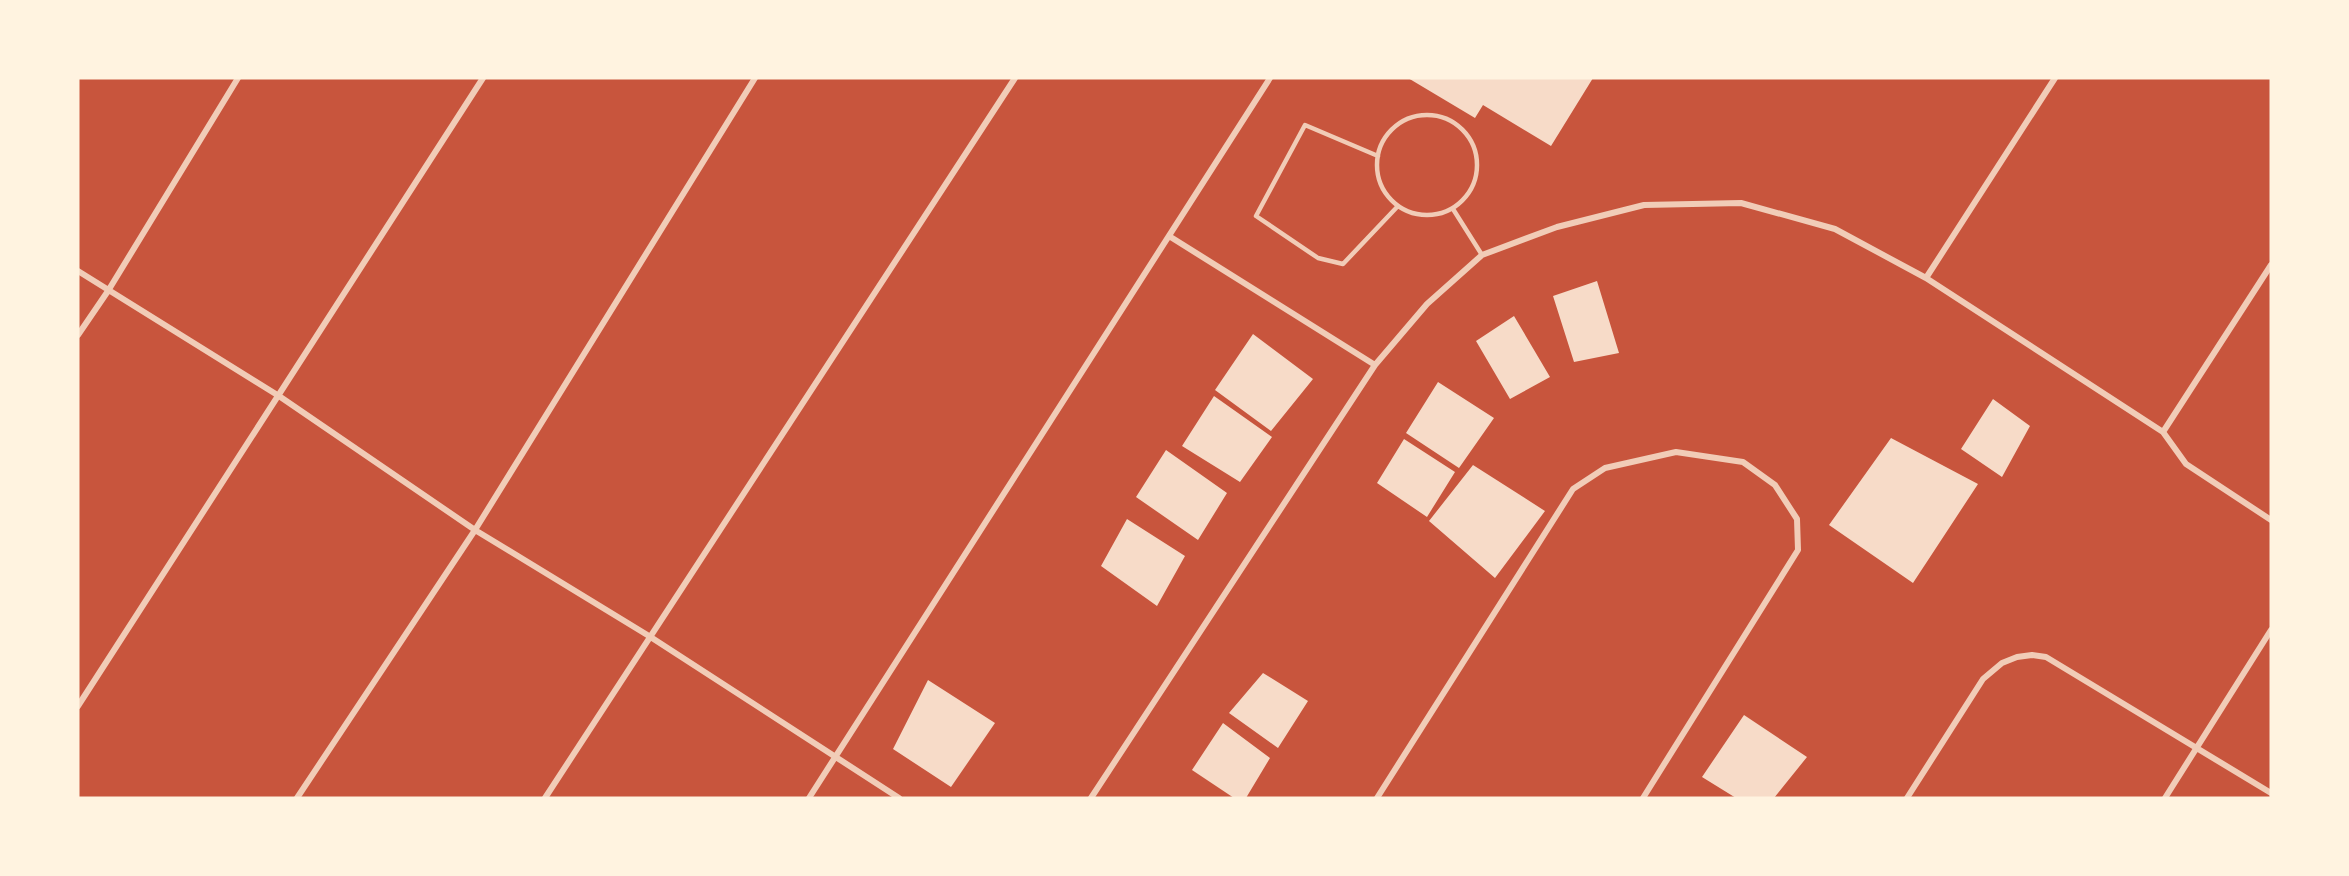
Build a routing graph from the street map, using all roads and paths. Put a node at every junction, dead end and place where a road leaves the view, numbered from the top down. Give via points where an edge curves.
1 (238, 78) edge
2 (483, 78) edge
3 (755, 78) edge
4 (1015, 78) edge
5 (1270, 78) edge
6 (2055, 78) edge
7 (1378, 156) junction
8 (1398, 206) junction
9 (1453, 209) junction
10 (1169, 236) junction
11 (1482, 255) junction
12 (2271, 265) edge
13 (78, 271) edge
14 (2271, 272) edge
15 (1926, 278) junction
16 (108, 291) junction
17 (78, 335) edge
18 (1375, 365) junction
19 (279, 396) junction
20 (2163, 432) junction
21 (2271, 520) edge
22 (475, 530) junction
23 (2271, 630) edge
24 (649, 636) junction
25 (78, 706) edge
26 (2197, 748) junction
27 (835, 757) junction
28 (2271, 793) edge
29 (297, 798) edge
30 (545, 798) edge
31 (809, 798) edge
32 (899, 798) edge
33 (1090, 798) edge
34 (1377, 798) edge
35 (1643, 798) edge
36 (1906, 798) edge
37 (2165, 798) edge

1 - 16 street
2 - 19 street
3 - 22 street
4 - 24 street
5 - 10 street
6 - 15 street
7 - 8 lane via 1381,184
7 - 8 lane via 1305,125 1256,216 1318,258 1343,264
7 - 9 lane via 1383,140 1409,119 1425,115 1457,124 1468,136 1478,167 1470,191
8 - 9 lane via 1425,215
9 - 11 lane
10 - 18 street
10 - 27 street
11 - 15 street via 1557,227 1644,205 1741,203 1835,229
11 - 18 street via 1427,304
12 - 20 street
13 - 16 street
14 - 20 street
15 - 20 street
16 - 17 street
16 - 19 street
18 - 33 street
19 - 22 street
19 - 25 street
20 - 21 street via 2186,464
22 - 24 street
22 - 29 street
23 - 26 street
24 - 27 street
24 - 30 street
26 - 28 street
26 - 36 street via 2046,657 2017,657 1983,678
26 - 37 street
27 - 31 street
27 - 32 street
34 - 35 street via 1573,489 1605,468 1676,452 1743,462 1774,484 1797,519 1798,550

